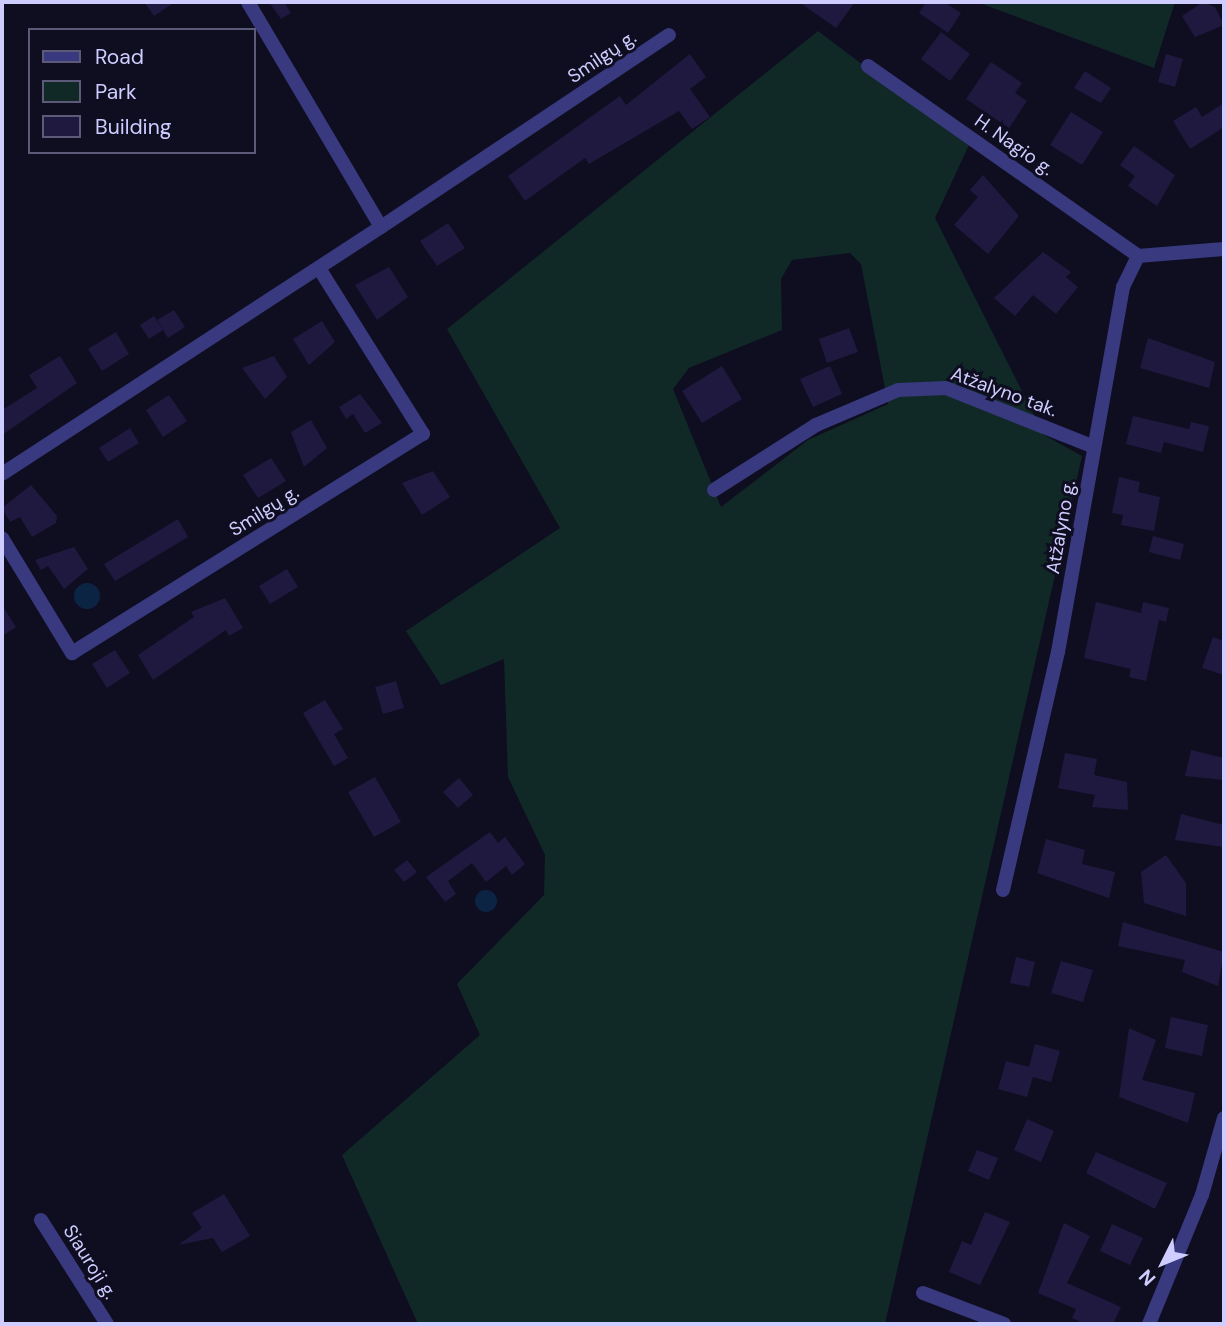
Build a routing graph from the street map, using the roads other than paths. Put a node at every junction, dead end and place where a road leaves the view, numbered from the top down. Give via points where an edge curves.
1 (248, 2) edge
2 (670, 35) dead end
3 (868, 66) dead end
4 (382, 227) junction
5 (1224, 249) edge
6 (1138, 256) junction
7 (319, 268) junction
8 (1094, 447) junction
9 (2, 474) edge
10 (714, 490) dead end
11 (2, 538) edge
12 (1003, 890) dead end
13 (1224, 1118) edge
14 (41, 1220) dead end
15 (923, 1293) dead end
16 (107, 1324) edge
17 (1004, 1324) edge
18 (1149, 1324) edge

1 - 4 street
2 - 4 street, Smilgų g.
3 - 6 street, H. Nagio g.
4 - 7 street, Smilgų g.
5 - 6 street
6 - 8 street, Atžalyno g. via 1123,288
7 - 9 street, Smilgų g.
7 - 11 street, Smilgų g. via 423,434 72,653
8 - 10 street, Atžalyno tak. via 946,387 898,390 816,425
8 - 12 street, Atžalyno g. via 1058,652
13 - 18 street via 1202,1195
14 - 16 street, Siauroji g.
15 - 17 street

